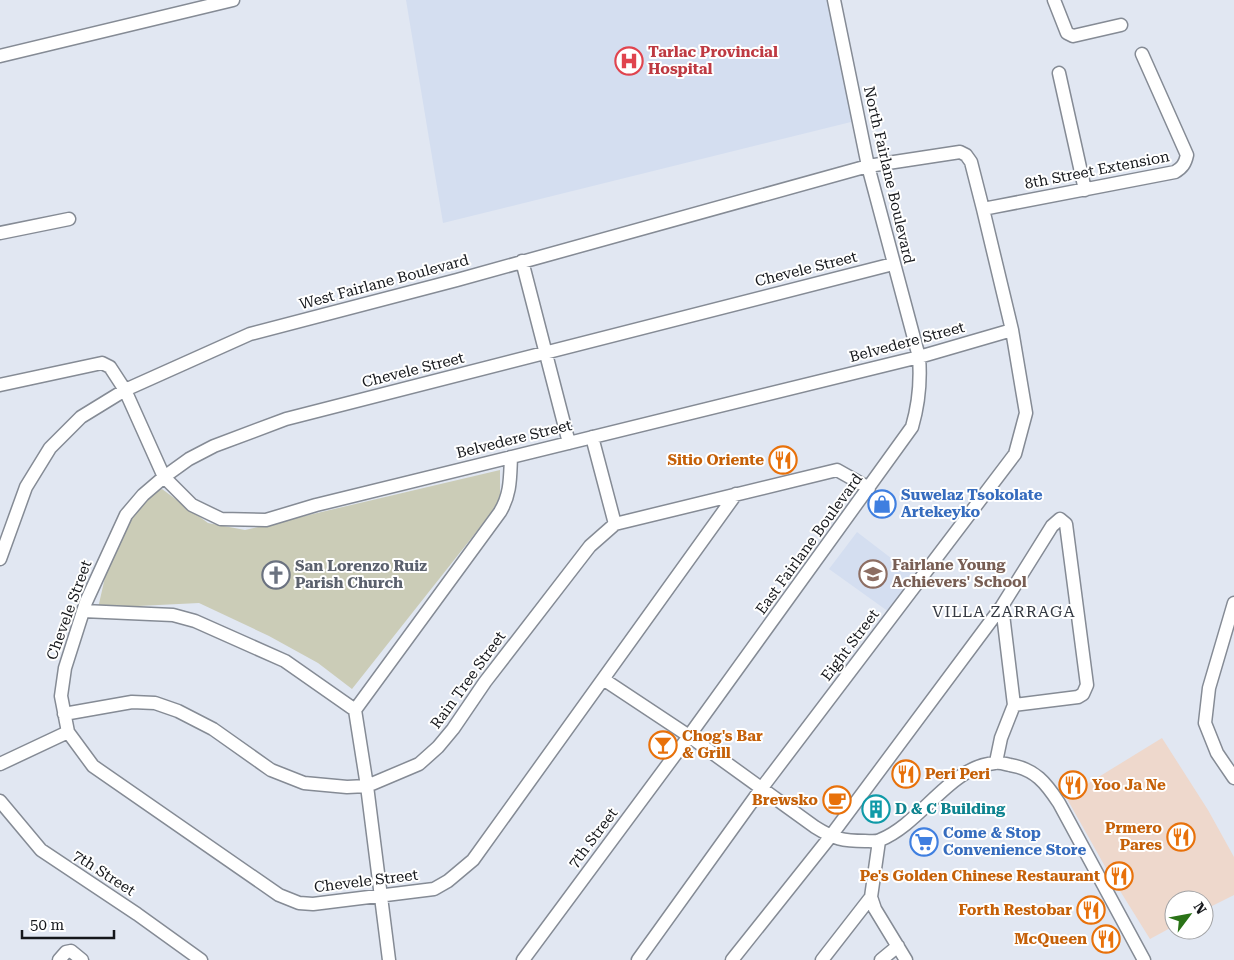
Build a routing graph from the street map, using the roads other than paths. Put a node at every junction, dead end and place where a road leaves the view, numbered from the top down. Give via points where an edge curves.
1 (233, 0) edge
2 (834, 0) edge
3 (1054, 0) edge
4 (1121, 25) dead end
5 (1142, 54) dead end
6 (0, 56) edge
7 (1058, 72) dead end
8 (868, 166) junction
9 (1085, 190) junction
10 (984, 209) junction
11 (69, 219) dead end
12 (0, 233) edge
13 (522, 262) junction
14 (893, 264) junction
15 (1012, 330) junction
16 (546, 352) junction
17 (918, 357) junction
18 (0, 385) edge
19 (125, 390) junction
20 (592, 437) junction
21 (570, 443) junction
22 (511, 457) junction
23 (164, 477) junction
24 (869, 488) junction
25 (736, 494) junction
26 (615, 524) junction
27 (0, 559) edge
28 (1234, 603) edge
29 (1002, 606) junction
30 (83, 611) junction
31 (603, 679) junction
32 (1014, 705) junction
33 (355, 710) junction
34 (64, 714) junction
35 (68, 732) junction
36 (689, 736) junction
37 (996, 762) junction
38 (0, 764) edge
39 (1234, 778) edge
40 (367, 786) junction
41 (761, 789) junction
42 (0, 801) edge
43 (830, 837) junction
44 (879, 841) junction
45 (382, 896) junction
46 (870, 897) junction
47 (898, 946) junction
48 (59, 960) edge
49 (82, 960) edge
50 (201, 960) edge
51 (390, 960) edge
52 (523, 960) edge
53 (638, 960) edge
54 (732, 960) edge
55 (822, 960) edge
56 (881, 960) edge
57 (906, 960) edge
58 (1144, 960) edge

1 - 6 street
2 - 8 street, North Fairlane Boulevard
3 - 4 street via 1067,33 1073,36
5 - 9 street, 8th Street Extension via 1187,155 1185,162 1174,172
7 - 9 street
8 - 10 street, West Fairlane Boulevard via 960,152 971,162
8 - 13 street, West Fairlane Boulevard
8 - 14 street, North Fairlane Boulevard
9 - 10 street, 8th Street Extension
10 - 15 street, Eight Street
11 - 12 street
13 - 16 street
13 - 19 street, West Fairlane Boulevard via 250,334
14 - 16 street, Chevele Street
14 - 17 street, North Fairlane Boulevard
15 - 17 street, Belvedere Street
15 - 41 street, Eight Street via 1026,413 1015,454
16 - 21 street
16 - 23 street, Chevele Street via 286,419 214,446
17 - 20 street, Belvedere Street
17 - 24 street, East Fairlane Boulevard via 918,406 912,427
18 - 19 street, Belvedere Street via 102,363 110,366
19 - 23 street, Belvedere Street
19 - 27 street, West Fairlane Boulevard via 82,417 50,448 26,487
20 - 21 street, Belvedere Street
20 - 26 street
21 - 22 street, Belvedere Street
22 - 23 street, Belvedere Street via 266,520 221,519 192,506
22 - 33 street via 506,503
23 - 30 street, Chevele Street via 126,515
24 - 25 street, Rain Tree Street via 837,470
24 - 36 street, East Fairlane Boulevard
25 - 26 street, Rain Tree Street
25 - 31 street, Chevele Street
26 - 40 street, Rain Tree Street via 590,546 438,747 419,764
28 - 39 street via 1209,688 1205,723 1216,753
29 - 32 street
29 - 32 street via 1052,526 1060,519 1066,524 1087,685 1078,697
29 - 43 street
30 - 33 street via 173,615 195,621 285,661
30 - 34 street, Chevele Street via 65,668 61,696
31 - 36 street
31 - 45 street, Chevele Street via 473,860 434,889
32 - 37 street via 1000,738
33 - 40 street
34 - 35 street, Chevele Street
34 - 40 street, Rain Tree Street via 132,702 155,703 212,729 271,770 304,784
35 - 38 street
35 - 45 street, Chevele Street via 93,766 279,895 299,903 313,904
36 - 41 street
36 - 52 street, 7th Street
37 - 44 street via 975,767 959,776 913,820
37 - 58 street via 1027,769 1046,784
40 - 45 street
41 - 43 street
41 - 53 street, Eight Street
42 - 50 street, 7th Street via 41,850
43 - 44 street
43 - 54 street
44 - 46 street
45 - 51 street
46 - 47 street
46 - 55 street
47 - 56 street
47 - 57 street
48 - 49 street via 70,951

